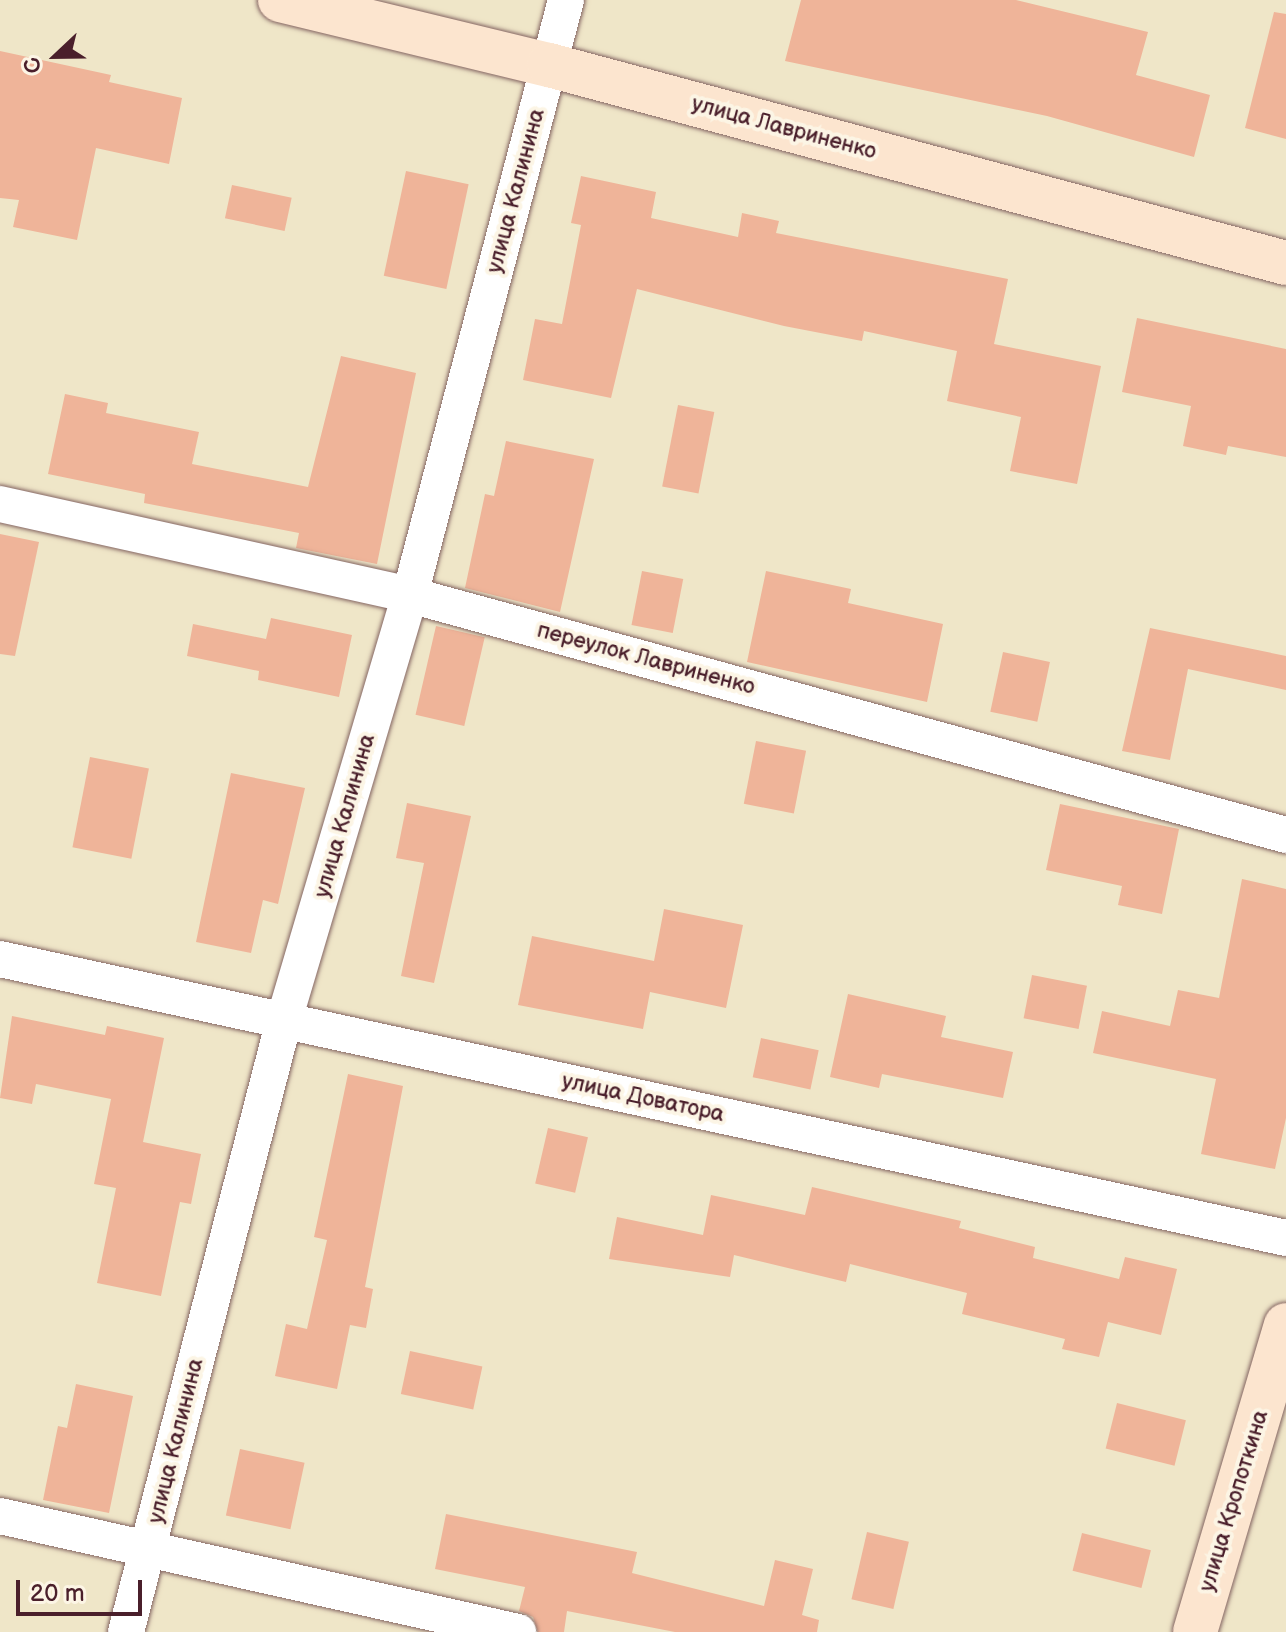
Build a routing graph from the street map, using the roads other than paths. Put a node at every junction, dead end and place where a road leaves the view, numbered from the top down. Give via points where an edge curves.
1 (280, 0) edge
2 (566, 0) edge
3 (549, 65) junction
4 (1286, 263) edge
5 (0, 504) edge
6 (410, 595) junction
7 (1286, 835) edge
8 (0, 959) edge
9 (284, 1020) junction
10 (1286, 1238) edge
11 (1286, 1325) edge
12 (0, 1516) edge
13 (148, 1548) junction
14 (126, 1632) edge
15 (518, 1632) edge
16 (1195, 1632) edge

1 - 3 main road, улица Лавриненко
2 - 3 street, улица Калинина
3 - 4 main road, улица Лавриненко
3 - 6 street, улица Калинина
5 - 6 street, переулок Лавриненко
6 - 7 street, переулок Лавриненко
6 - 9 street, улица Калинина
8 - 9 street, улица Доватора
9 - 10 street, улица Доватора
9 - 13 street, улица Калинина
11 - 16 main road, улица Кропоткина
12 - 13 street
13 - 14 street, улица Калинина
13 - 15 street

